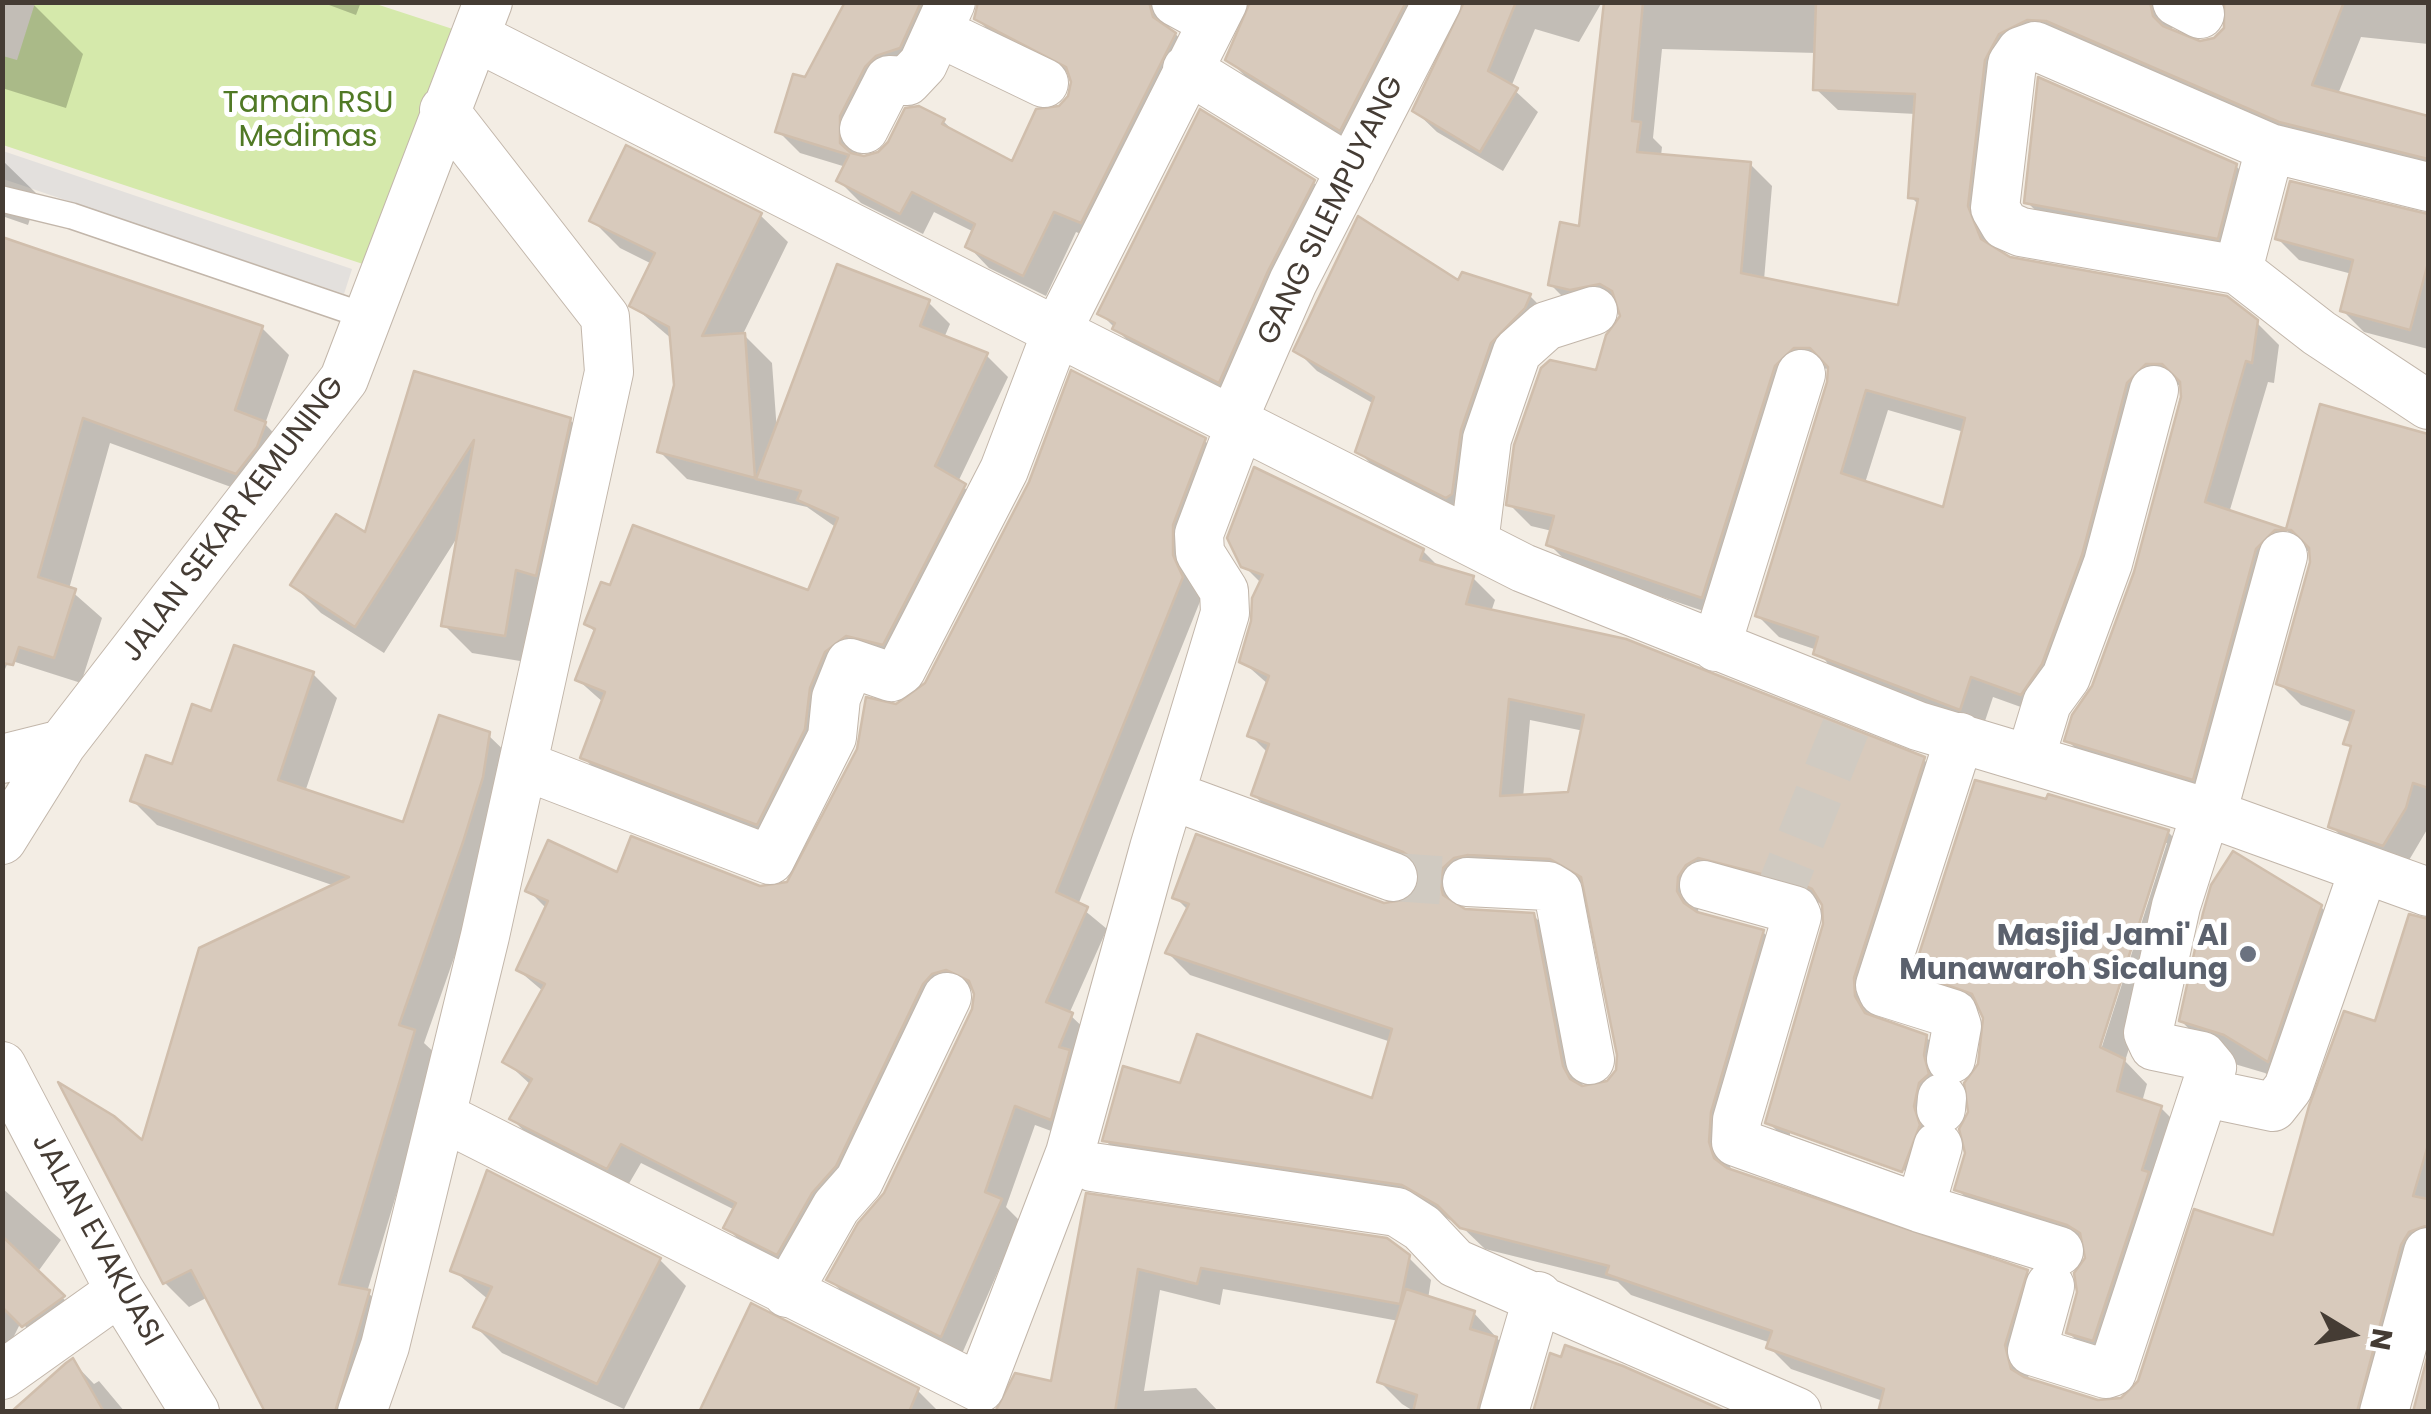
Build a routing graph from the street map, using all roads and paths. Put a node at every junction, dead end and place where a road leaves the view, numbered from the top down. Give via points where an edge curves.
1 (1437, 2) edge
2 (1203, 9) edge
3 (946, 18) edge
4 (482, 20) edge
5 (1187, 69) junction
6 (1044, 82) dead end
7 (444, 110) junction
8 (864, 129) dead end
9 (2270, 148) junction
10 (1351, 170) junction
11 (2428, 187) edge
12 (2, 199) edge
13 (2238, 270) junction
14 (1592, 311) dead end
15 (368, 316) junction
16 (1056, 333) junction
17 (1801, 374) dead end
18 (2154, 390) dead end
19 (2428, 405) edge
20 (1236, 423) junction
21 (1474, 543) junction
22 (2283, 556) dead end
23 (1716, 647) junction
24 (1960, 737) junction
25 (62, 744) junction
26 (2, 758) edge
27 (2030, 758) junction
28 (526, 766) junction
29 (1170, 795) junction
30 (2209, 813) junction
31 (2, 840) edge
32 (2364, 869) junction
33 (1394, 877) tunnel mouth
34 (1468, 882) tunnel mouth
35 (1704, 885) dead end
36 (2428, 892) edge
37 (947, 997) dead end
38 (1590, 1060) dead end
39 (2, 1066) edge
40 (2206, 1094) junction
41 (441, 1116) junction
42 (1092, 1167) dead end
43 (1920, 1208) junction
44 (2428, 1252) edge
45 (120, 1291) junction
46 (788, 1294) junction
47 (1538, 1296) junction
48 (2, 1375) edge
49 (975, 1400) edge
50 (194, 1412) edge
51 (362, 1412) edge
52 (1504, 1412) edge
53 (1797, 1412) edge
54 (2384, 1412) edge

1 - 10 street, GANG SILEMPUYANG
2 - 5 street
3 - 6 street
3 - 8 street via 906,81 888,80
4 - 7 street, JALAN SEKAR KEMUNING
4 - 16 street
5 - 10 street
5 - 16 street
7 - 15 street, JALAN SEKAR KEMUNING
7 - 28 street via 604,317 610,344
9 - 11 street
9 - 13 street
9 - 13 street via 2035,46 2012,64 1995,208 2004,225
10 - 20 street, GANG SILEMPUYANG via 1293,282
12 - 15 lane via 72,216
13 - 19 street
14 - 21 street via 1546,326 1518,352 1487,439
15 - 25 street, JALAN SEKAR KEMUNING via 344,378 322,410
16 - 20 street
16 - 28 street via 1004,470 900,670 892,677 850,664 836,698 832,738 770,860
17 - 23 street
18 - 27 street via 2108,564
20 - 21 street
20 - 29 street, GANG SILEMPUYANG via 1199,534 1200,553 1224,591 1226,613
21 - 23 street
22 - 30 street
23 - 24 street
24 - 27 street
24 - 43 street via 1880,985 1883,992 1953,1014 1957,1026
25 - 26 street
25 - 31 street, JALAN SEKAR KEMUNING
27 - 30 street
28 - 41 street
29 - 33 street
29 - 49 street, GANG SILEMPUYANG via 1070,1152
30 - 32 street
30 - 40 street via 2176,906 2148,1033 2154,1046 2208,1060
32 - 36 street
32 - 40 street via 2288,1088 2273,1107
34 - 38 street via 1558,892
35 - 43 street via 1797,916 1736,1142
37 - 46 street via 859,1181 836,1207
39 - 45 street, JALAN EVAKUASI
40 - 43 street via 2112,1372 2032,1351 2055,1268
41 - 46 street
41 - 51 street
42 - 47 street via 1398,1212 1456,1263
44 - 54 street
45 - 48 street
45 - 50 street, JALAN EVAKUASI
46 - 49 street
47 - 52 street
47 - 53 street

